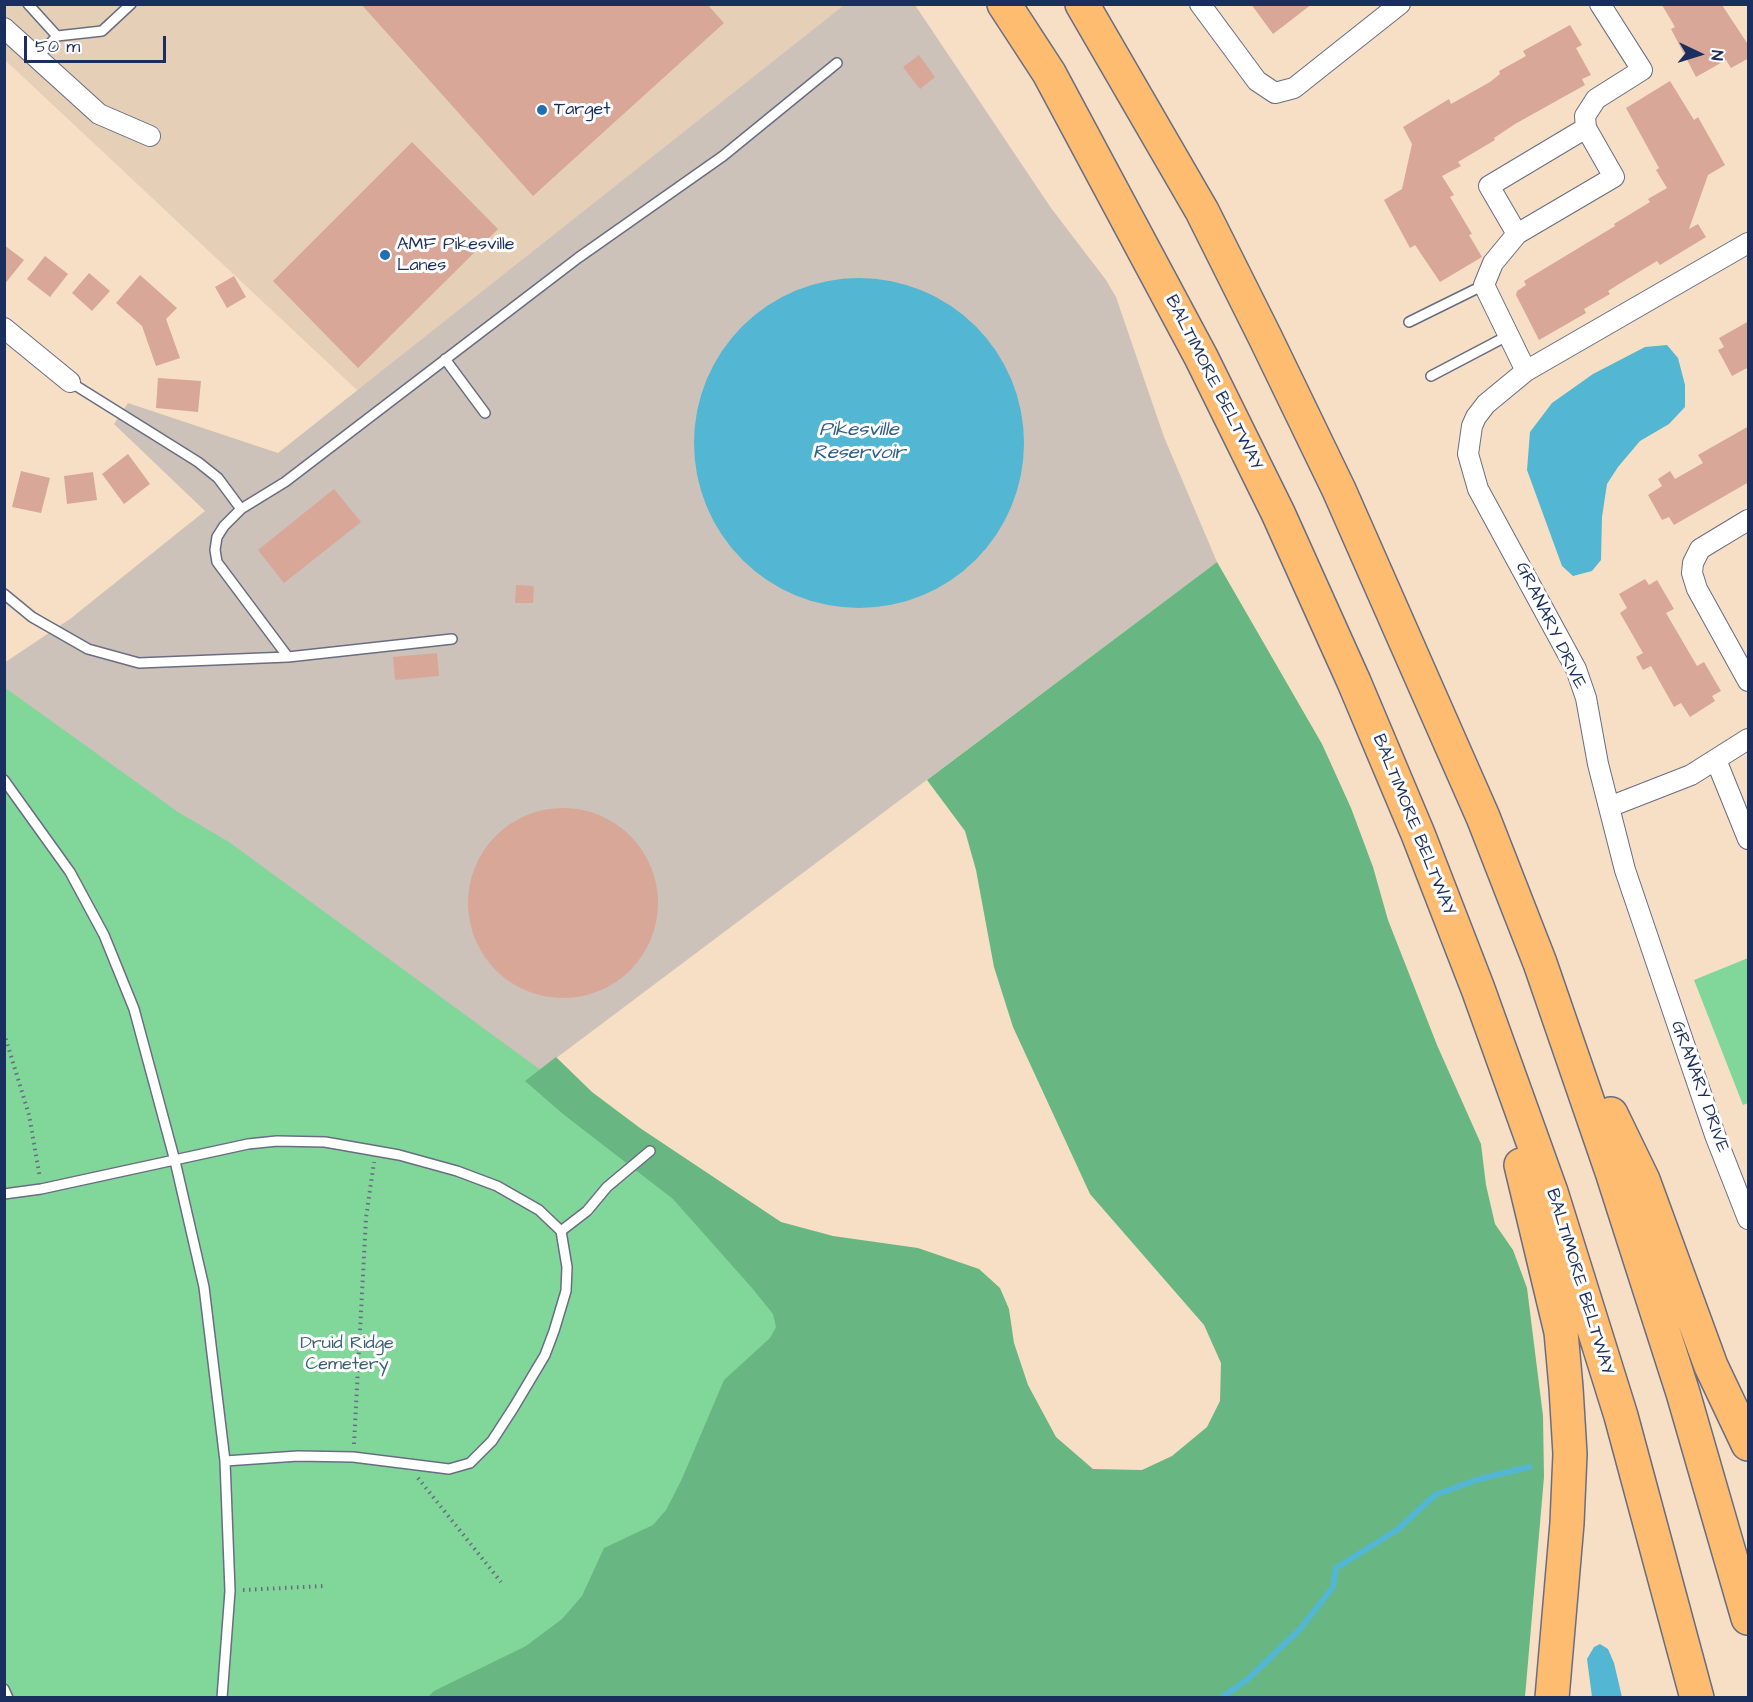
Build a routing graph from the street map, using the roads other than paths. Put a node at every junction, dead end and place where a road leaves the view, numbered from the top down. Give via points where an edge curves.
1 (28, 4) edge
2 (131, 4) edge
3 (990, 4) edge
4 (1004, 4) edge
5 (1082, 4) edge
6 (1091, 4) edge
7 (1200, 4) edge
8 (1400, 4) edge
9 (1600, 4) edge
10 (4, 28) edge
11 (57, 36) junction
12 (1110, 50) junction
13 (37, 58) junction
14 (837, 63) dead end
15 (1049, 73) junction
16 (1586, 128) junction
17 (150, 136) dead end
18 (1517, 234) junction
19 (1749, 243) edge
20 (1484, 285) junction
21 (1409, 322) dead end
22 (4, 327) edge
23 (1509, 335) junction
24 (445, 359) junction
25 (1526, 371) junction
26 (1431, 376) dead end
27 (70, 382) joint
28 (485, 413) dead end
29 (241, 510) junction
30 (1749, 520) edge
31 (4, 594) edge
32 (453, 639) dead end
33 (288, 657) junction
34 (1749, 681) edge
35 (1749, 739) edge
36 (1716, 760) junction
37 (4, 780) edge
38 (1609, 807) junction
39 (1749, 839) edge
40 (1540, 963) junction
41 (1478, 989) junction
42 (650, 1150) dead end
43 (176, 1161) junction
44 (4, 1194) edge
45 (1749, 1219) edge
46 (561, 1232) junction
47 (1749, 1444) edge
48 (225, 1461) junction
49 (1749, 1618) edge
50 (4, 1689) edge
51 (8, 1698) edge
52 (222, 1698) edge
53 (1552, 1698) edge
54 (1697, 1698) edge

1 - 11 lane
2 - 11 lane via 102,32
3 - 15 highway
4 - 15 highway, BALTIMORE BELTWAY
5 - 12 highway
6 - 12 highway
7 - 8 street via 1257,81 1275,93 1294,88
9 - 16 street via 1642,70 1596,99 1585,116
10 - 13 street
11 - 13 lane
12 - 40 highway via 1202,211 1334,480 1483,817
13 - 17 street via 99,114
14 - 24 lane via 723,156 578,258
15 - 41 highway, BALTIMORE BELTWAY via 1142,242 1278,513 1359,693
16 - 18 street via 1489,186
16 - 18 street via 1614,177
18 - 20 street via 1494,263
19 - 25 street, GRANARY DRIVE
20 - 21 lane
20 - 23 street
22 - 27 street
23 - 25 street
23 - 26 lane
24 - 28 lane
24 - 29 lane via 285,482
25 - 38 street, GRANARY DRIVE via 1476,417 1469,441 1471,470 1576,669
27 - 29 lane via 198,462 218,478
29 - 33 lane via 218,537 217,562
30 - 34 street via 1700,549 1692,573 1697,589
31 - 33 lane via 64,637 118,659 161,663
32 - 33 lane
35 - 36 street
36 - 38 street via 1691,775
36 - 39 street
37 - 43 lane via 70,872 104,935 134,1009
38 - 45 street, GRANARY DRIVE via 1663,987
40 - 47 highway via 1643,1180 1707,1357
40 - 49 highway via 1683,1393
41 - 53 highway via 1561,1332 1569,1454
41 - 54 highway, BALTIMORE BELTWAY via 1551,1192 1621,1416
42 - 46 lane
43 - 44 lane
43 - 46 lane via 277,1141 325,1142 377,1151 457,1171 497,1186 539,1210
43 - 48 lane via 204,1287
46 - 48 lane via 567,1267 561,1311 544,1355 492,1441 470,1463 449,1469 353,1457
48 - 52 lane via 230,1591
50 - 51 lane

